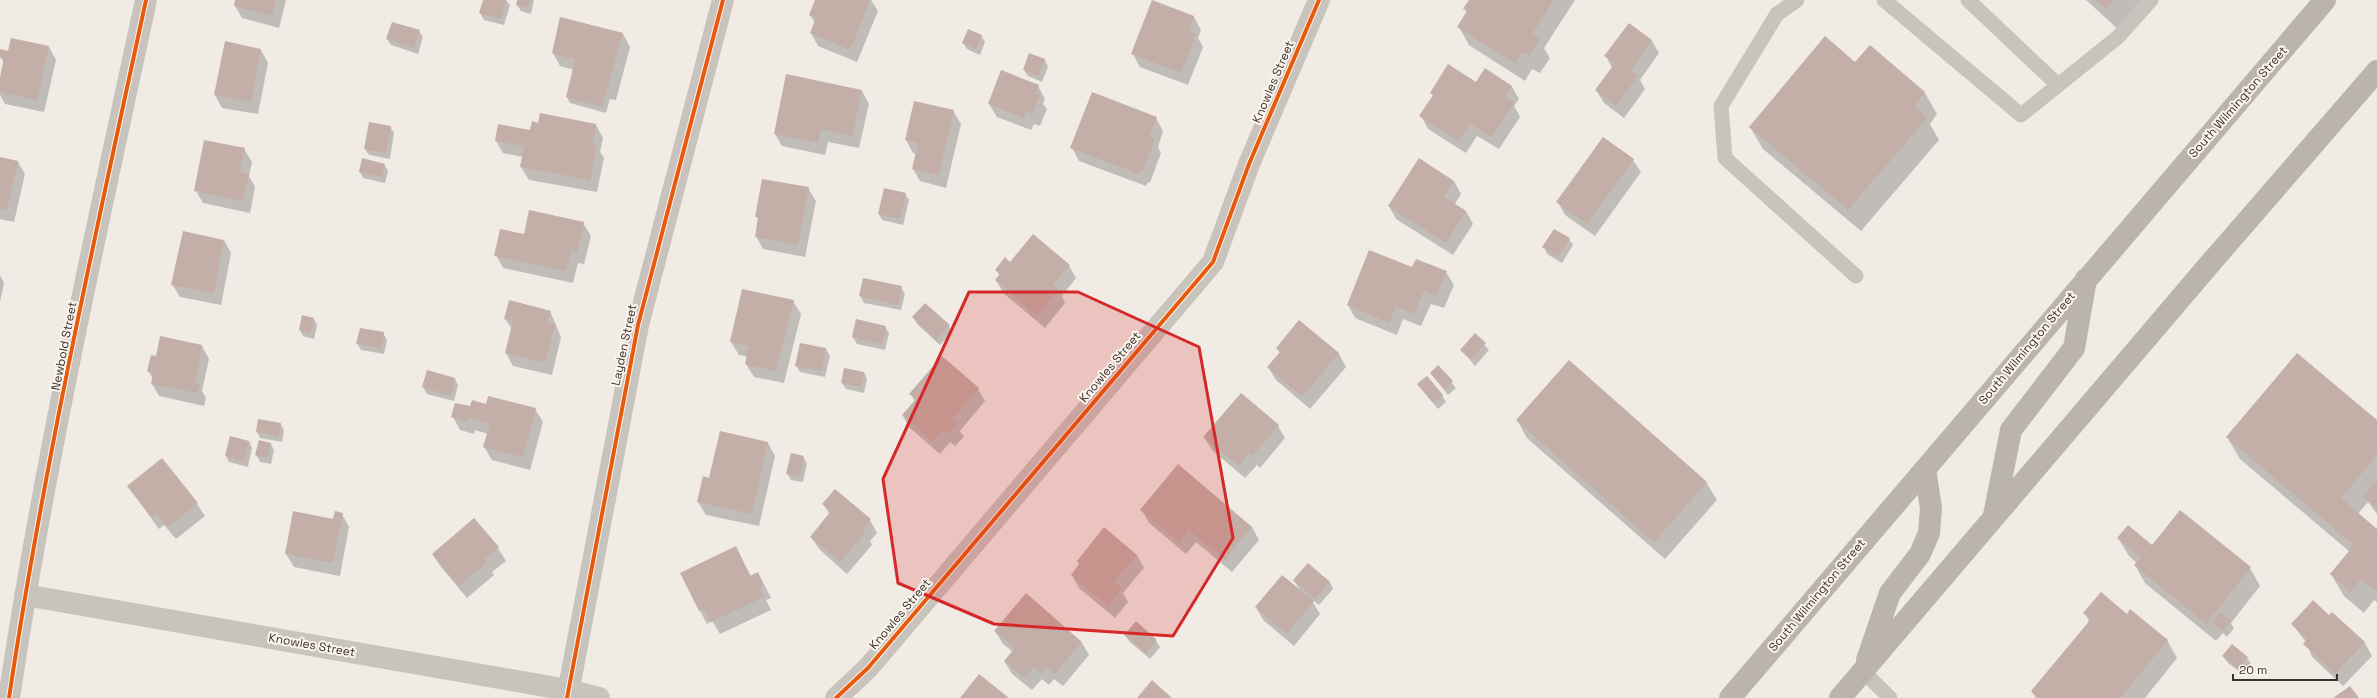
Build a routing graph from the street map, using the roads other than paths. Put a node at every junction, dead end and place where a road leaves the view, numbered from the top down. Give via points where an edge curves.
1 (146, 0) edge
2 (723, 0) edge
3 (1319, 0) edge
4 (1797, 0) edge
5 (1968, 0) edge
6 (2151, 0) edge
7 (2326, 0) edge
8 (1892, 2) edge
9 (2377, 71) edge
10 (2058, 85) junction
11 (1856, 276) dead end
12 (2086, 278) junction
13 (1925, 469) junction
14 (1994, 518) junction
15 (25, 595) junction
16 (1863, 671) junction
17 (568, 694) edge
18 (9, 698) edge
19 (599, 698) edge
20 (836, 698) edge
21 (1730, 698) edge
22 (1840, 698) edge
23 (1890, 698) edge

1 - 15 street, Newbold Street
2 - 17 street, Layden Street via 638,325
3 - 20 street, Knowles Street via 1249,164 1213,262 868,668
4 - 11 lane via 1777,14 1720,106 1725,158
5 - 10 lane
6 - 10 lane via 2118,37
7 - 12 main road, South Wilmington Street
8 - 10 lane via 2021,115
9 - 14 main road
12 - 13 main road, South Wilmington Street
12 - 14 main road via 2074,348 2011,430
13 - 16 main road via 1931,508 1929,532 1920,554 1890,593
13 - 21 main road, South Wilmington Street
14 - 16 main road
15 - 17 street, Knowles Street
15 - 18 street, Newbold Street
16 - 22 main road
16 - 23 lane
17 - 19 street, Knowles Street

